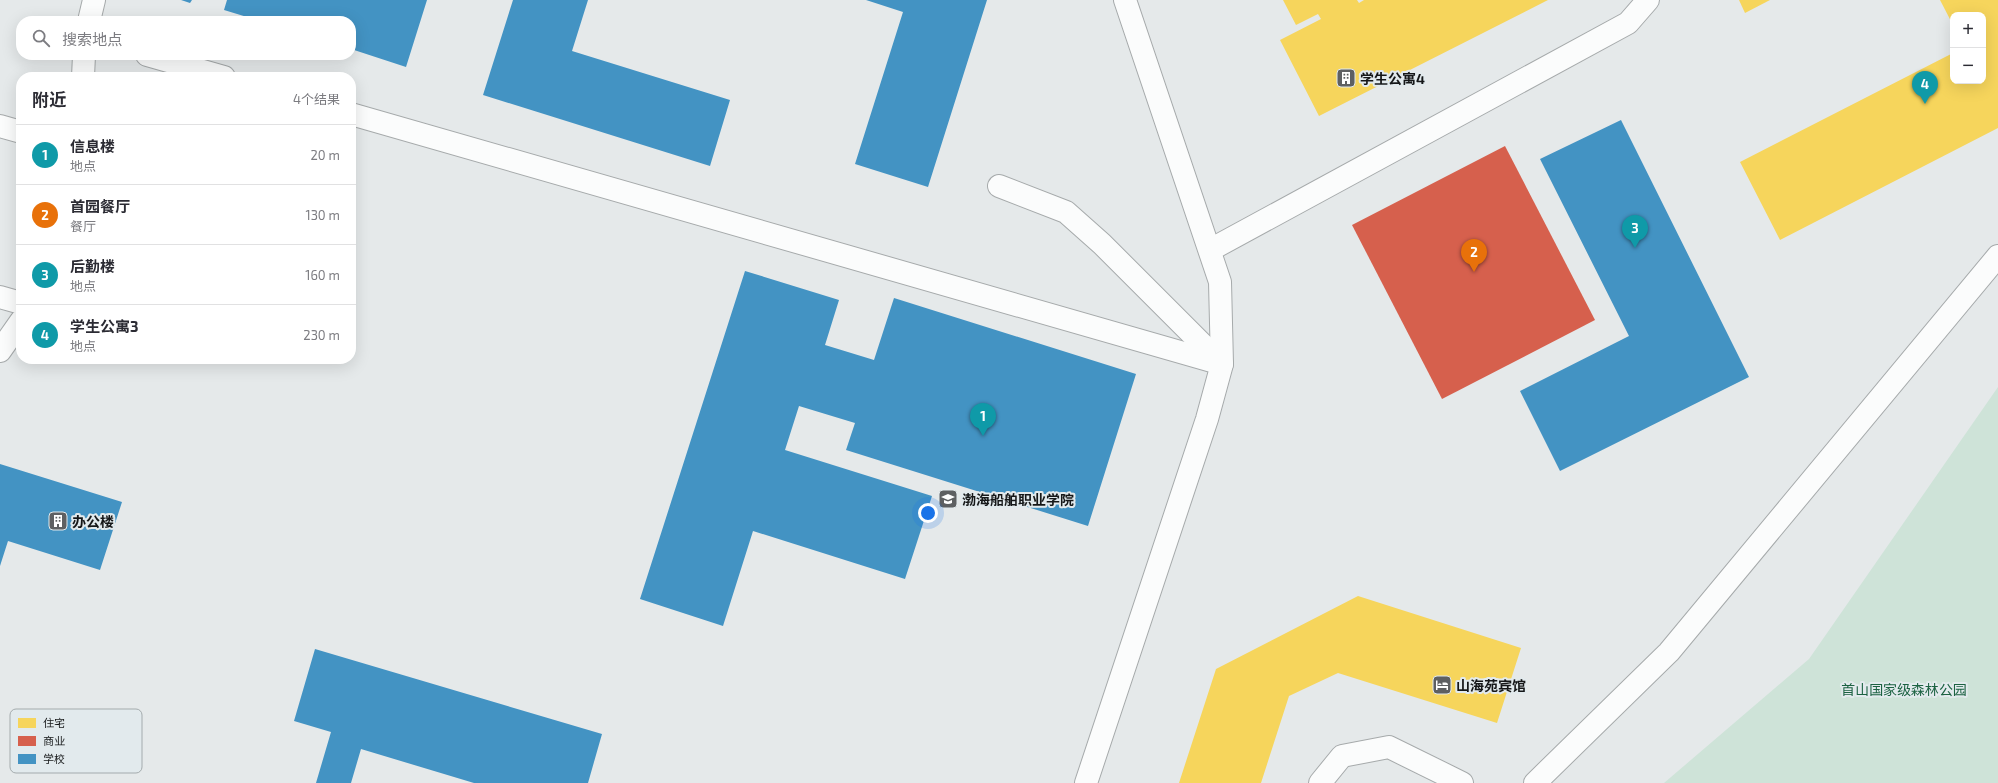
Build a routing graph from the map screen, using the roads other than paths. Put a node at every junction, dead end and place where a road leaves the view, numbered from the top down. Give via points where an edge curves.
1 (94, 0) edge
2 (1125, 0) edge
3 (1648, 0) edge
4 (89, 16) edge
5 (84, 60) edge
6 (164, 60) edge
7 (83, 72) edge
8 (206, 72) edge
9 (356, 115) edge
10 (0, 126) edge
11 (16, 131) edge
12 (999, 186) dead end
13 (1210, 250) junction
14 (1998, 256) edge
15 (0, 297) edge
16 (16, 302) edge
17 (16, 328) edge
18 (0, 351) edge
19 (1222, 364) junction
20 (1086, 783) edge
21 (1320, 783) edge
22 (1462, 783) edge
23 (1535, 783) edge

1 - 4 street
2 - 13 street
3 - 13 street via 1628,22
5 - 7 street
6 - 8 street
9 - 19 street
10 - 11 street
12 - 19 street via 1066,212 1102,244
13 - 19 street via 1220,282
14 - 23 street via 1669,652
15 - 16 street
17 - 18 street
19 - 20 street via 1207,419
21 - 22 street via 1342,756 1389,748

